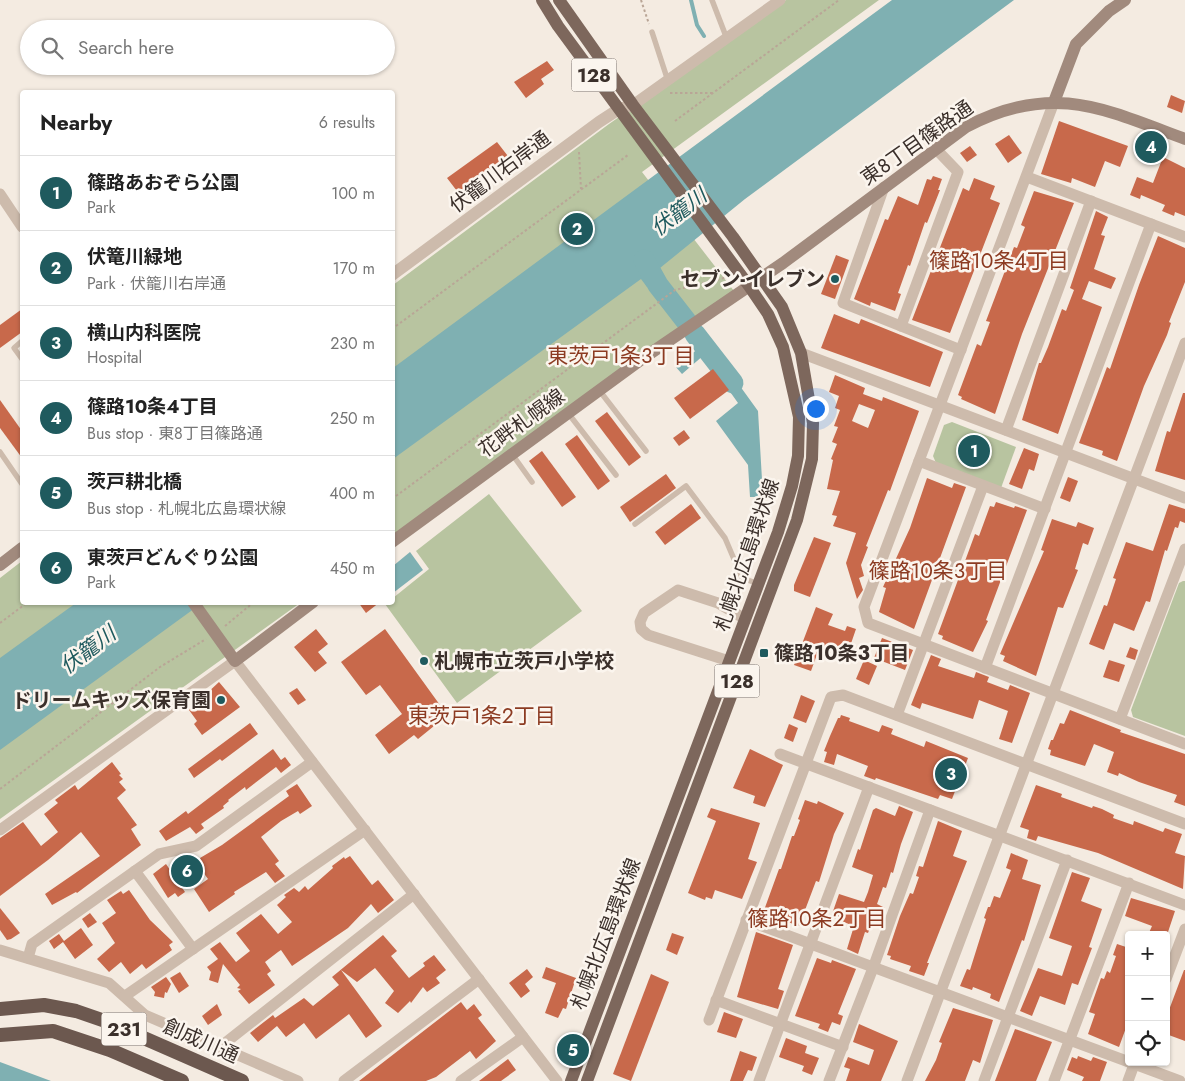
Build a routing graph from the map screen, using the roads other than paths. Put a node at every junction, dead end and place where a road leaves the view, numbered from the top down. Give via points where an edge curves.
1 (542, 0) edge
2 (559, 0) edge
3 (712, 0) edge
4 (780, 0) edge
5 (1124, 0) edge
6 (652, 32) road end
7 (728, 38) junction
8 (668, 81) junction
9 (1054, 102) junction
10 (633, 105) junction
11 (619, 108) junction
12 (1185, 139) edge
13 (936, 149) junction
14 (1027, 177) junction
15 (884, 187) junction
16 (0, 194) edge
17 (1091, 201) junction
18 (20, 224) edge
19 (1151, 224) junction
20 (1185, 237) edge
21 (395, 273) edge
22 (762, 278) junction
23 (749, 286) junction
24 (901, 326) junction
25 (20, 343) edge
26 (1185, 343) edge
27 (961, 350) junction
28 (801, 353) junction
29 (20, 356) edge
30 (599, 390) junction
31 (940, 406) junction
32 (568, 413) junction
33 (1006, 430) junction
34 (646, 451) dead end
35 (0, 452) edge
36 (1066, 453) junction
37 (512, 454) junction
38 (919, 462) junction
39 (616, 475) dead end
40 (1134, 479) junction
41 (20, 481) edge
42 (532, 482) dead end
43 (983, 486) junction
44 (1185, 498) edge
45 (1045, 509) junction
46 (635, 524) dead end
47 (395, 540) edge
48 (1185, 549) edge
49 (20, 550) edge
50 (0, 565) edge
51 (1181, 569) edge
52 (759, 584) junction
53 (194, 605) edge
54 (309, 605) edge
55 (746, 619) junction
56 (924, 644) junction
57 (235, 661) junction
58 (730, 661) junction
59 (985, 668) junction
60 (1053, 693) junction
61 (897, 715) junction
62 (1120, 719) junction
63 (1185, 744) edge
64 (780, 754) dead end
65 (312, 762) junction
66 (805, 764) junction
67 (1026, 764) junction
68 (869, 787) junction
69 (930, 810) junction
70 (1185, 824) edge
71 (0, 830) edge
72 (365, 830) junction
73 (999, 835) junction
74 (1067, 860) junction
75 (135, 871) junction
76 (1129, 884) junction
77 (414, 894) junction
78 (1185, 905) edge
79 (746, 920) junction
80 (1185, 929) edge
81 (810, 944) junction
82 (193, 949) junction
83 (0, 950) edge
84 (28, 958) junction
85 (874, 968) junction
86 (1167, 976) edge
87 (478, 978) junction
88 (941, 993) junction
89 (125, 996) junction
90 (716, 1000) junction
91 (0, 1009) edge
92 (1008, 1018) junction
93 (709, 1020) dead end
94 (781, 1024) junction
95 (0, 1035) edge
96 (523, 1037) junction
97 (1070, 1041) junction
98 (220, 1047) junction
99 (843, 1047) junction
100 (1125, 1061) edge
101 (1131, 1066) edge
102 (1140, 1066) edge
103 (182, 1081) edge
104 (242, 1081) edge
105 (298, 1081) edge
106 (344, 1081) edge
107 (462, 1081) edge
108 (557, 1081) edge
109 (571, 1081) edge
110 (587, 1081) edge
111 (759, 1081) edge
112 (829, 1081) edge
113 (907, 1081) edge
114 (984, 1081) edge
115 (1054, 1081) edge
116 (1128, 1081) edge
117 (1180, 1081) edge

1 - 11 main road, 札幌北広島環状線 / 128
2 - 10 main road, 札幌北広島環状線 / 128
3 - 7 lane
4 - 7 street
5 - 9 main road via 1076,44
6 - 8 lane
7 - 8 street
8 - 10 street
9 - 12 main road, 東8丁目篠路通 via 1092,106
9 - 13 main road, 東8丁目篠路通 via 1007,109 966,127
9 - 14 street
10 - 11 street, 伏籠川右岸通
10 - 22 main road, 札幌北広島環状線 / 128
11 - 21 street, 伏籠川右岸通
11 - 23 main road, 札幌北広島環状線 / 128
13 - 15 main road, 東8丁目篠路通
13 - 24 street via 958,172
14 - 17 street
14 - 27 street
15 - 22 main road, 東8丁目篠路通
15 - 24 street via 843,303
16 - 18 street
17 - 19 street
17 - 33 street
19 - 20 street
19 - 36 street
22 - 23 main road, 東8丁目篠路通
22 - 28 main road, 札幌北広島環状線 / 128 via 782,308
23 - 30 main road, 花畔札幌線
23 - 52 main road, 札幌北広島環状線 / 128 via 768,314 783,347 798,417 798,456 792,486
24 - 27 street
25 - 29 lane via 14,348
26 - 40 street
27 - 31 street
28 - 31 street
28 - 110 main road, 札幌北広島環状線 / 128 via 813,432 812,459 797,520
30 - 32 main road, 花畔札幌線
30 - 34 lane
31 - 33 street
31 - 38 street
32 - 37 main road, 花畔札幌線
32 - 39 lane
33 - 36 street
35 - 41 lane
36 - 40 street
36 - 45 street
37 - 42 lane
37 - 47 main road, 花畔札幌線
38 - 43 street
38 - 56 street via 864,607 868,623
40 - 44 street
40 - 60 street
43 - 45 street
43 - 56 street
45 - 59 street
46 - 52 lane via 686,486 725,538 742,578
48 - 51 street
49 - 50 main road
51 - 62 street
52 - 55 main road, 札幌北広島環状線 / 128
53 - 57 main road
54 - 57 main road
55 - 58 main road, 札幌北広島環状線 / 128
55 - 58 street via 710,600 678,590 644,613 641,619 640,626 648,635
56 - 59 street
56 - 61 street
57 - 65 street
57 - 71 street
58 - 109 main road, 札幌北広島環状線 / 128
59 - 60 street
60 - 62 street
60 - 67 street
61 - 66 street via 843,695 831,697
61 - 67 street
62 - 63 street
64 - 66 street
65 - 72 street
65 - 75 street via 196,846 159,854
66 - 68 street
66 - 79 street
67 - 70 street
67 - 73 street
68 - 69 street
68 - 81 street
69 - 73 street
69 - 85 street
72 - 77 street
72 - 82 street
73 - 74 street
73 - 88 street
74 - 76 street
74 - 92 street
75 - 82 street
75 - 84 street via 32,944
76 - 78 street
76 - 97 street
77 - 87 street
77 - 98 street
79 - 81 street
79 - 90 street
80 - 86 street
81 - 85 street
81 - 94 street
82 - 89 street
83 - 84 street
84 - 89 street via 109,982
85 - 88 street
85 - 99 street
87 - 96 street
87 - 106 street
88 - 92 street
88 - 113 street
89 - 98 street via 145,1015
90 - 93 street
90 - 94 street
91 - 104 highway, 創成川通 / 231 via 44,1005 76,1011
92 - 97 street
92 - 114 street
94 - 99 street
94 - 111 street
95 - 103 highway, 231 via 53,1031 110,1050
96 - 107 street
96 - 108 street
97 - 100 street
97 - 115 street
98 - 105 street
99 - 112 street
101 - 116 street
102 - 117 street

